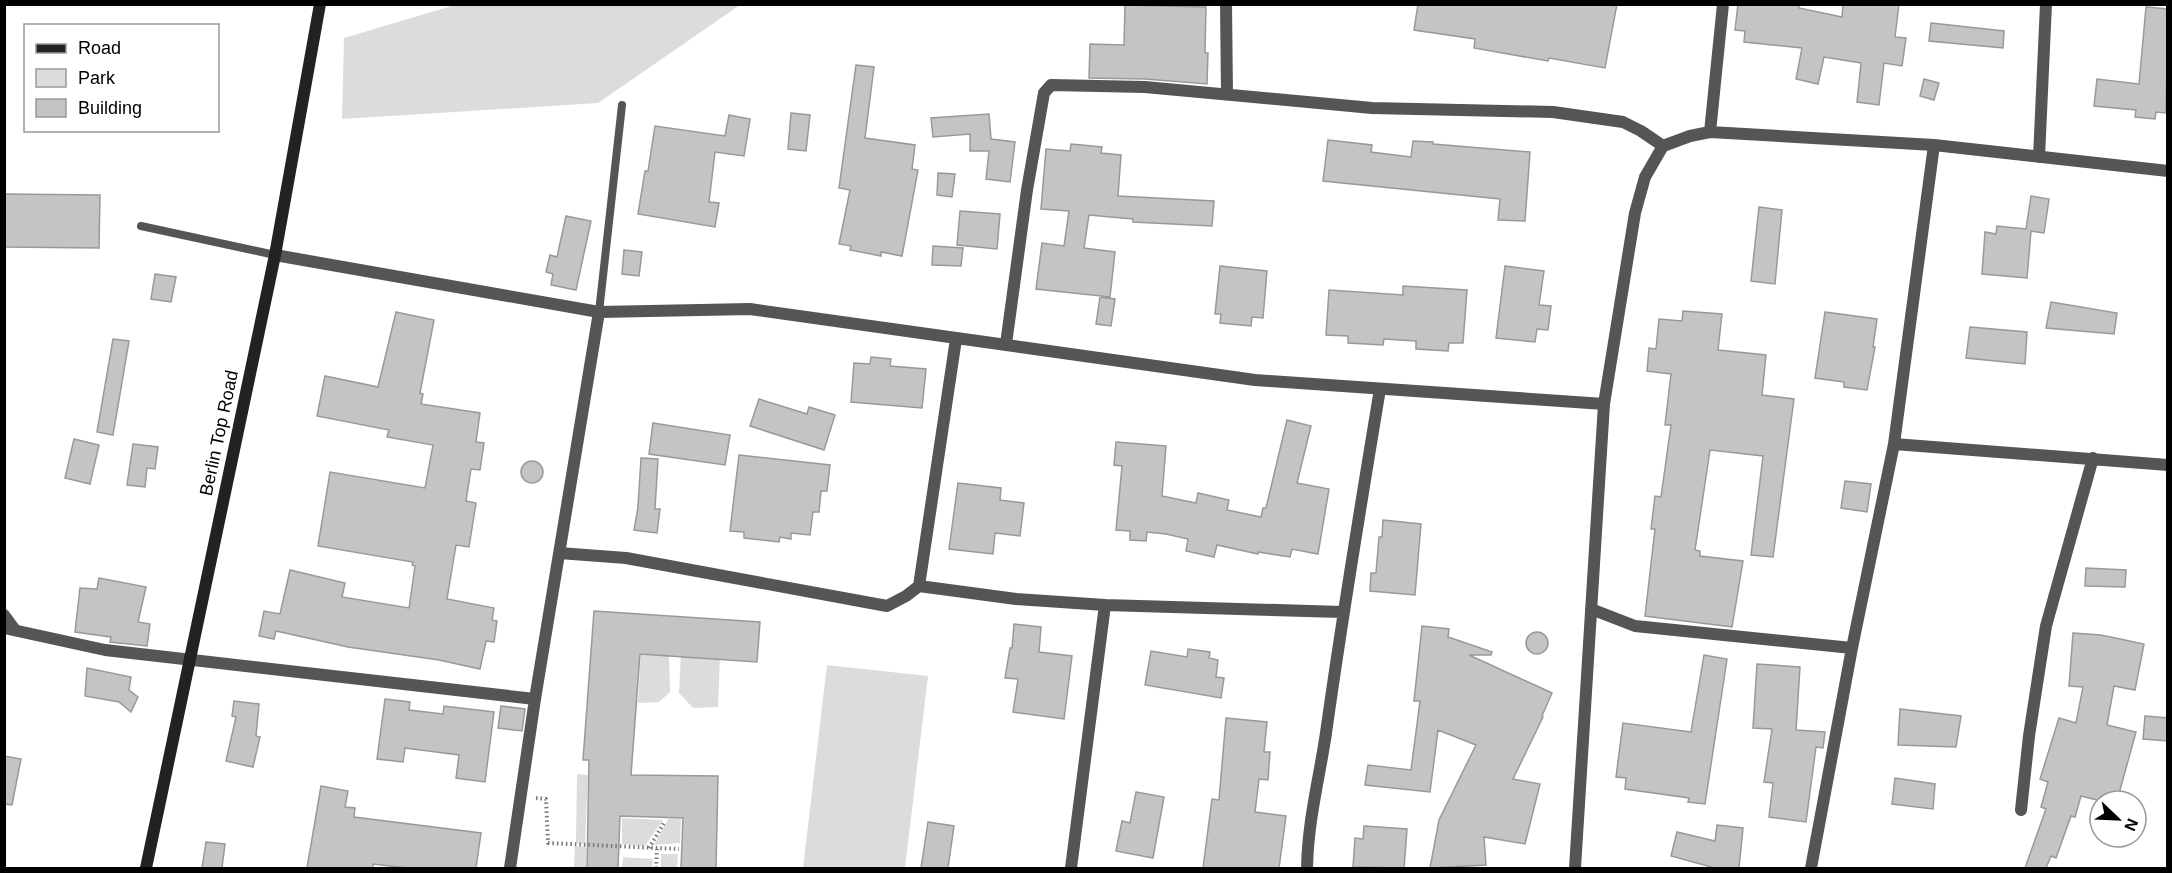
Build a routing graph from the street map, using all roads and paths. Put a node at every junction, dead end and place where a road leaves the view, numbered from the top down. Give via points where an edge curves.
1 (320, 4) edge
2 (1226, 4) edge
3 (1717, 4) edge
4 (1723, 4) edge
5 (2046, 4) edge
6 (1227, 94) junction
7 (622, 105) dead end
8 (1710, 132) junction
9 (1934, 145) junction
10 (1663, 146) junction
11 (2039, 157) junction
12 (2168, 171) edge
13 (141, 226) dead end
14 (275, 255) junction
15 (599, 312) junction
16 (956, 339) junction
17 (1006, 344) junction
18 (1380, 389) junction
19 (1604, 404) junction
20 (1894, 444) junction
21 (2093, 458) junction
22 (2168, 465) edge
23 (559, 554) junction
24 (919, 586) junction
25 (1105, 605) junction
26 (1591, 609) junction
27 (1342, 612) junction
28 (4, 615) edge
29 (10, 629) edge
30 (1852, 648) junction
31 (189, 660) junction
32 (535, 699) junction
33 (520, 795) junction
34 (2021, 810) dead end
35 (665, 821) dead end
36 (649, 849) junction
37 (657, 849) junction
38 (679, 849) dead end
39 (146, 868) edge
40 (510, 868) edge
41 (656, 868) edge
42 (1071, 868) edge
43 (1307, 868) edge
44 (1575, 868) edge
45 (1811, 868) edge

1 - 14 street, Berlin Top Road
2 - 6 street
3 - 8 street
4 - 8 street
5 - 11 street
6 - 10 street via 1372,108 1552,112 1623,122
6 - 17 street via 1051,85 1044,93 1038,125
7 - 15 lane
8 - 9 street
8 - 10 street
9 - 11 street
9 - 20 street
10 - 19 street via 1645,177 1635,213
11 - 12 street
13 - 14 lane
14 - 15 street
14 - 31 street, Berlin Top Road
15 - 16 street via 750,309
15 - 23 street
16 - 17 street
16 - 24 street
17 - 18 street via 1255,380
18 - 19 street
18 - 27 street
19 - 26 street
20 - 21 street
20 - 30 street
21 - 22 street
21 - 34 street via 2046,626
23 - 24 street via 626,558 887,606
23 - 32 street
24 - 25 street via 1016,599
25 - 27 street
25 - 42 street
26 - 30 street via 1635,626
26 - 44 street
27 - 43 street via 1308,836
28 - 29 street
29 - 31 street via 105,650
30 - 45 street
31 - 32 street
31 - 39 street, Berlin Top Road
32 - 33 street
33 - 36 path via 546,799 548,843
33 - 40 street
35 - 36 path
36 - 37 path
37 - 38 path
37 - 41 path

